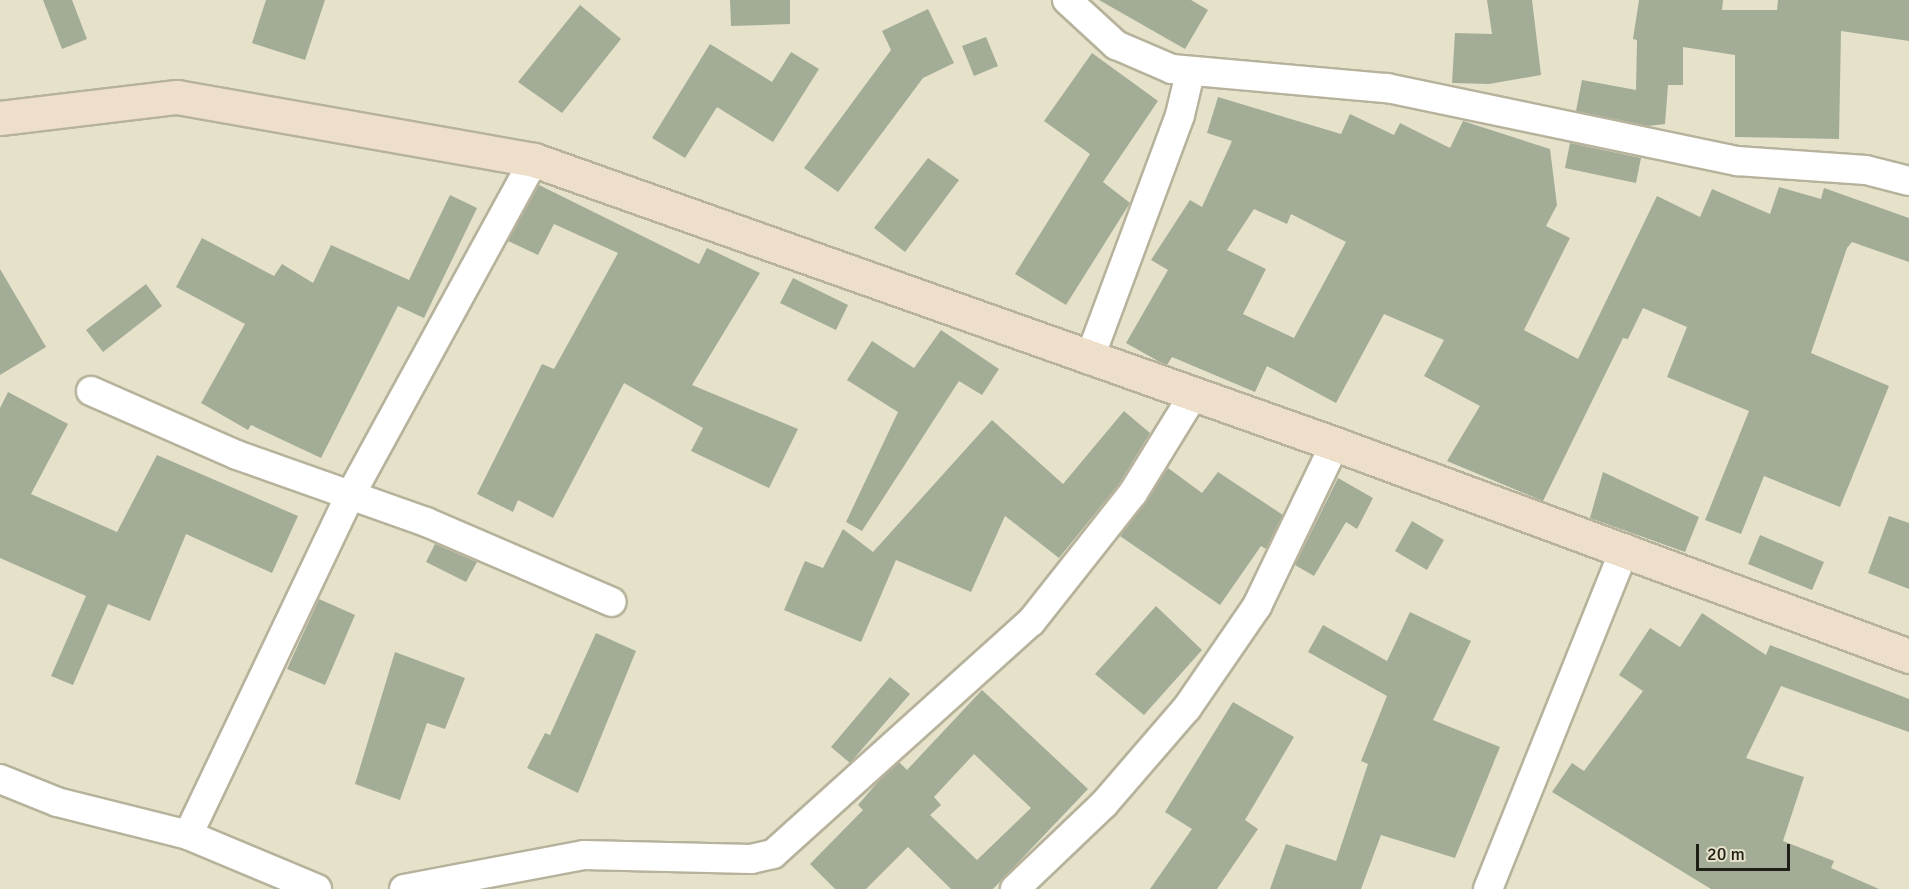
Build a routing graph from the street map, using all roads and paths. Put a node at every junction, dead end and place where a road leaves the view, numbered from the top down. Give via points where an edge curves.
1 (1067, 0) edge
2 (1190, 73) junction
3 (0, 118) edge
4 (534, 160) junction
5 (1909, 181) edge
6 (1089, 360) junction
7 (91, 391) dead end
8 (1192, 397) junction
9 (1335, 444) junction
10 (351, 494) junction
11 (1624, 549) junction
12 (612, 602) dead end
13 (1909, 656) edge
14 (0, 779) edge
15 (188, 835) junction
16 (317, 889) edge
17 (404, 889) edge
18 (1015, 889) edge
19 (1488, 889) edge

1 - 2 street via 1116,45
2 - 5 street via 1387,88 1737,161 1866,170
2 - 6 street via 1180,115
3 - 4 street via 177,97
4 - 6 street
4 - 10 street
6 - 8 street
7 - 10 street via 237,454
8 - 9 street
8 - 17 street via 1132,493 1031,622 773,854 751,859 584,855
9 - 11 street
9 - 18 street via 1257,606 1187,708 1104,804
10 - 12 street
10 - 15 street
11 - 13 street
11 - 19 street
14 - 15 street via 57,802
15 - 16 street

